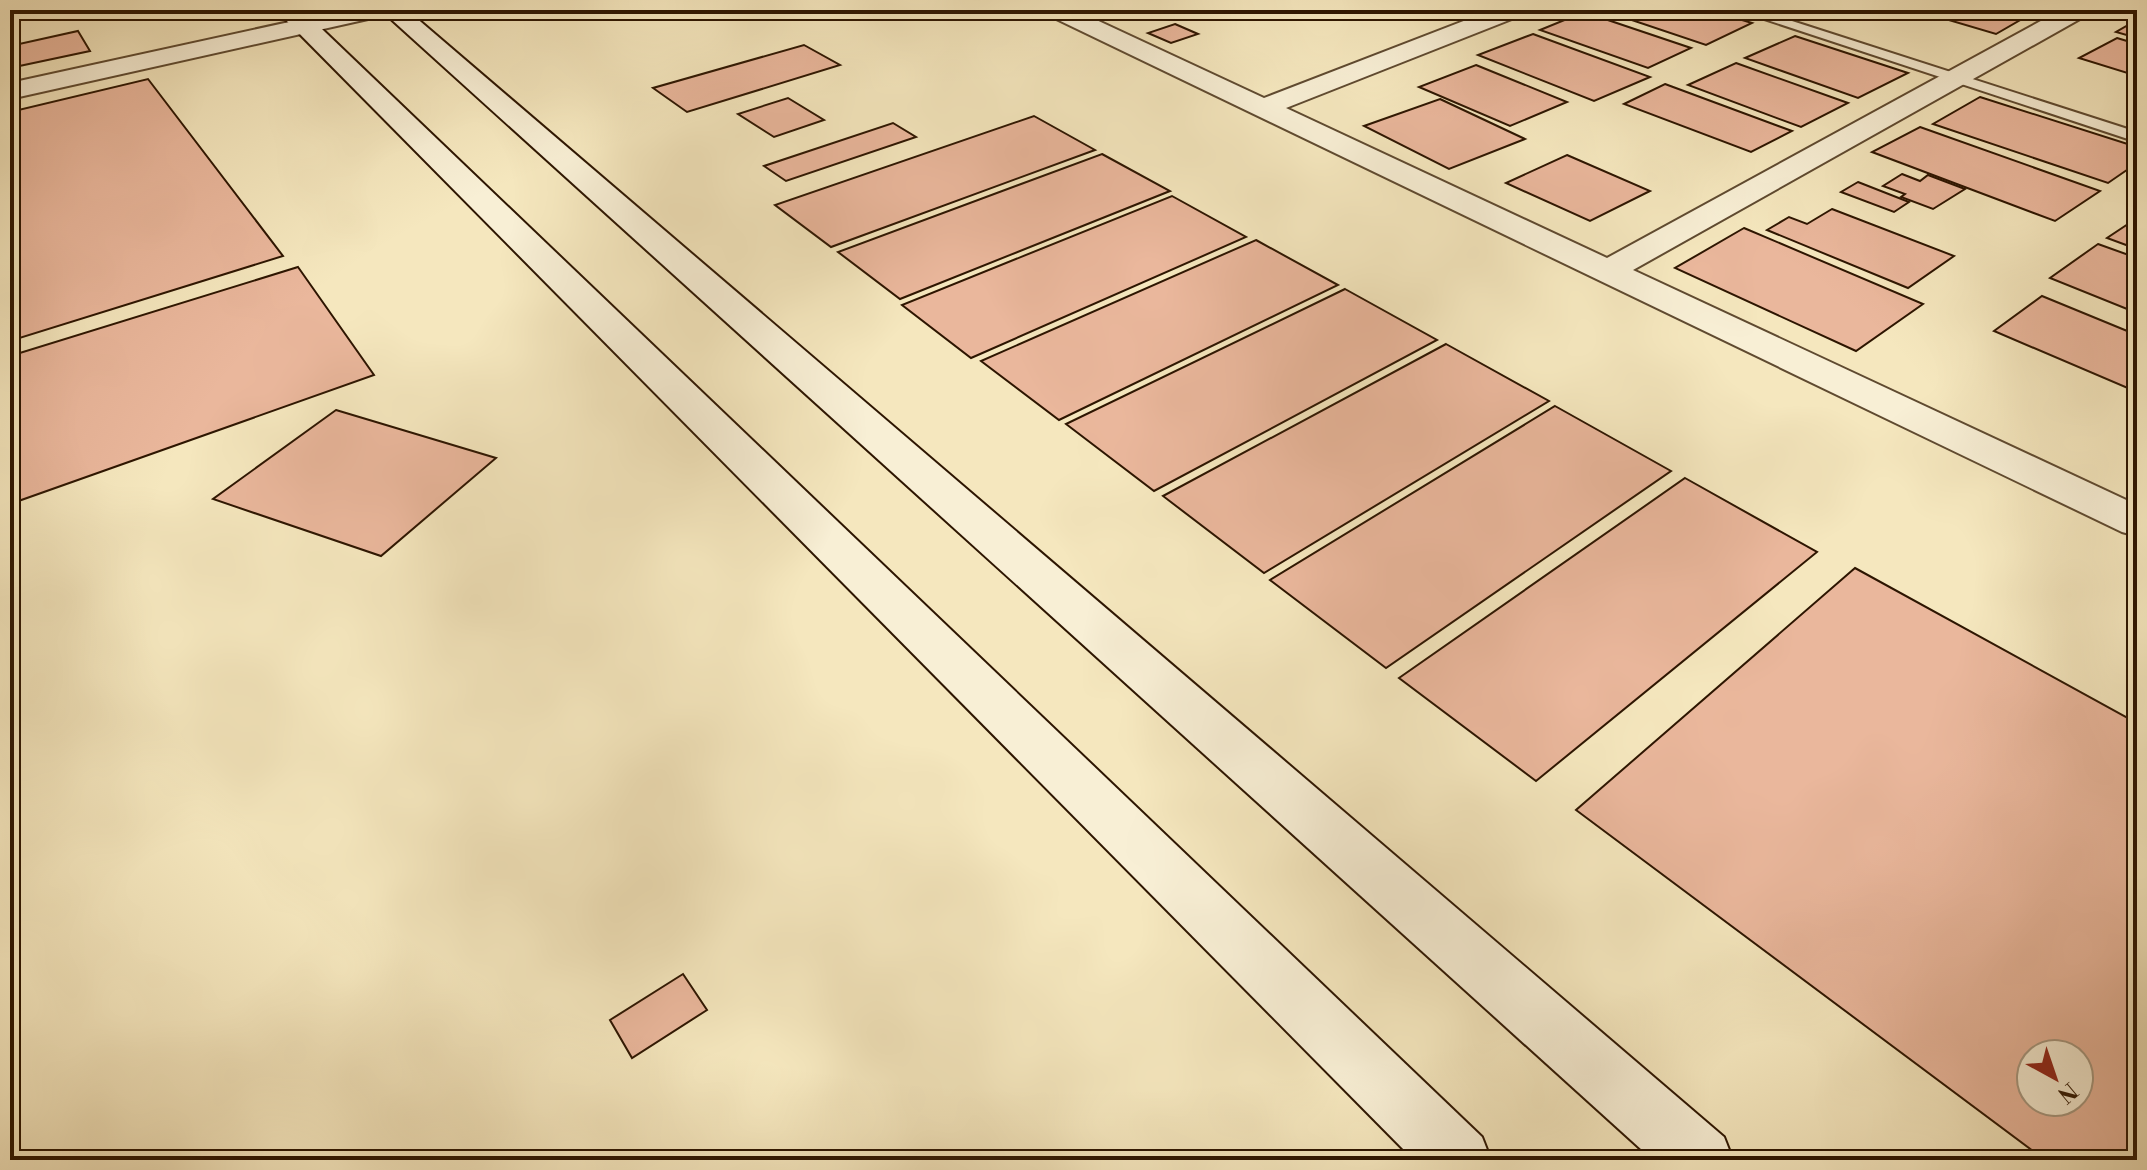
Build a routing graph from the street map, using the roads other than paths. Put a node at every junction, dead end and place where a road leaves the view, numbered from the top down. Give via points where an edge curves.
1 (377, 10) edge
2 (393, 10) edge
3 (1056, 10) edge
4 (1514, 10) edge
5 (1744, 10) edge
6 (2079, 10) edge
7 (296, 18) edge
8 (1955, 79) junction
9 (10, 91) edge
10 (1262, 108) junction
11 (2137, 137) edge
12 (1608, 271) junction
13 (2137, 522) edge
14 (1459, 1160) edge
15 (1701, 1160) edge

1 - 7 street
2 - 15 street
3 - 10 street
4 - 10 street
5 - 8 lane
6 - 8 street
7 - 9 street
7 - 14 street
8 - 11 lane
8 - 12 street
10 - 12 street
12 - 13 street

